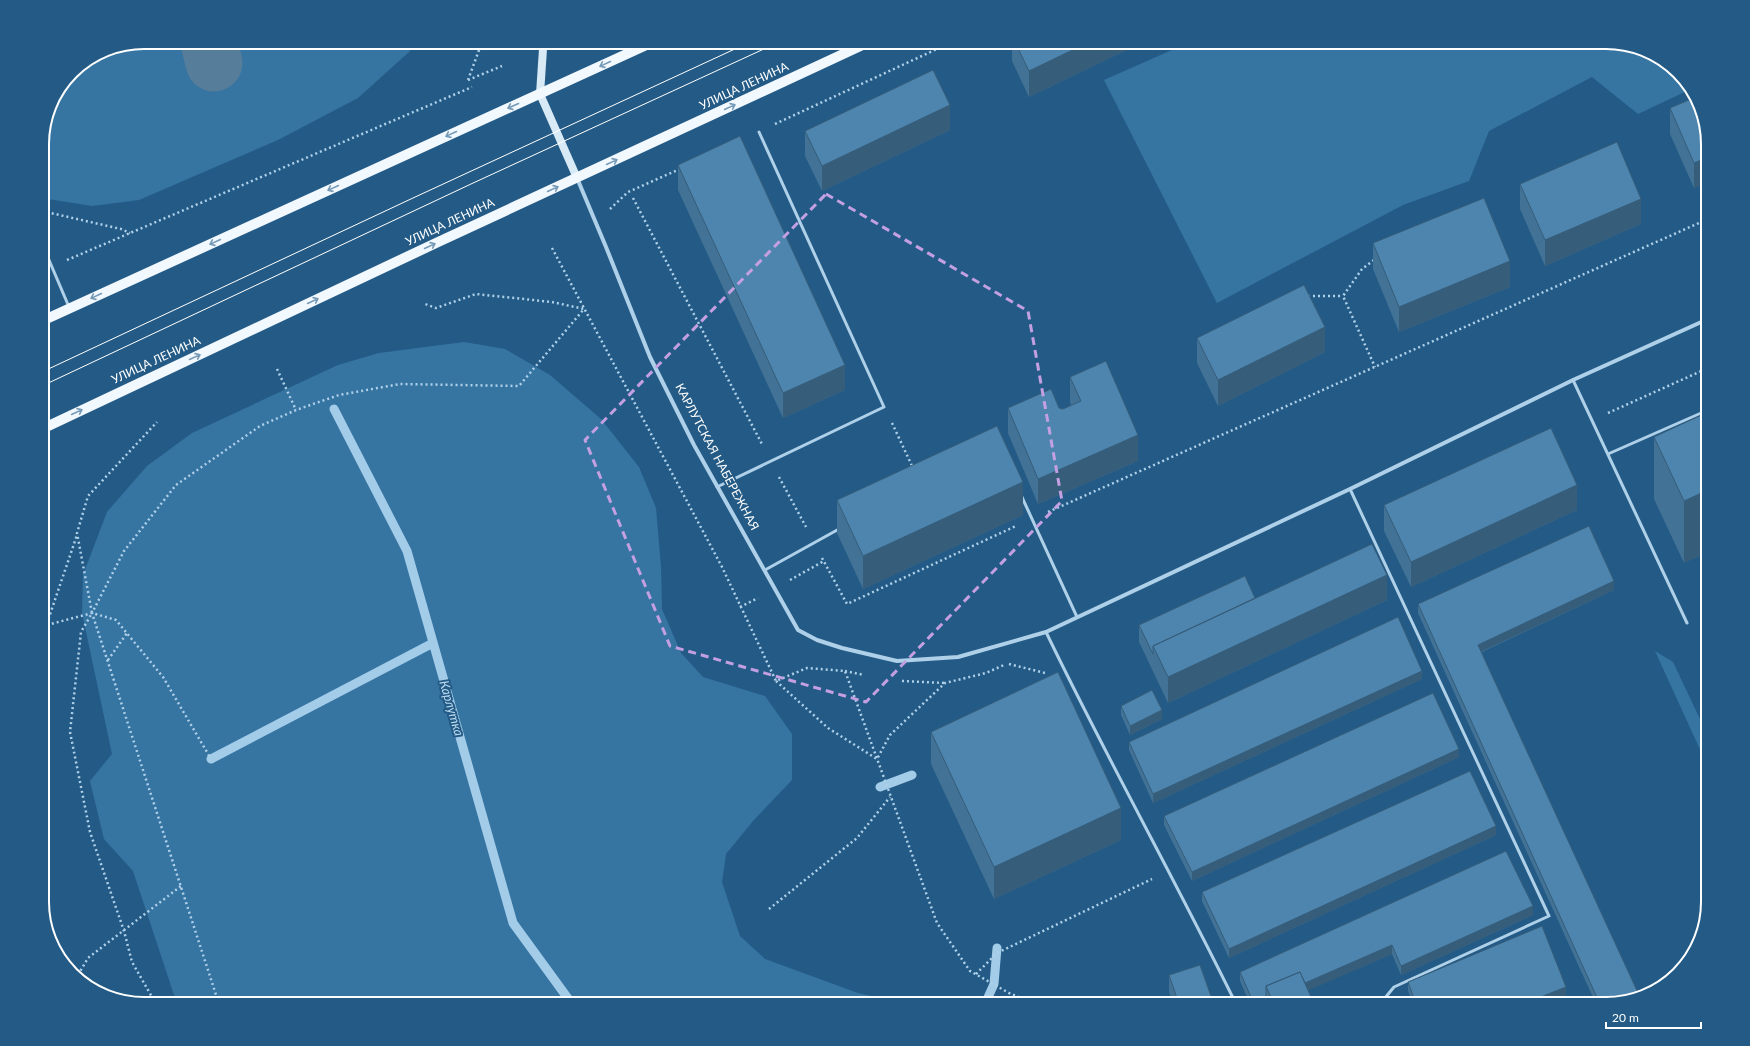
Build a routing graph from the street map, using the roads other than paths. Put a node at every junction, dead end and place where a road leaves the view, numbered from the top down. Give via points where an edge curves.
1 (542, 49) edge
2 (638, 49) edge
3 (854, 49) edge
4 (540, 94) junction
5 (759, 132) road end
6 (577, 178) junction
7 (49, 260) edge
8 (70, 308) junction
9 (49, 318) edge
10 (1701, 322) edge
11 (1573, 380) junction
12 (1701, 413) edge
13 (49, 426) edge
14 (1608, 454) junction
15 (717, 487) junction
16 (1350, 489) junction
17 (1019, 492) edge
18 (841, 528) edge
19 (765, 570) junction
20 (1077, 617) junction
21 (1687, 623) dead end
22 (1046, 632) junction
23 (1232, 997) edge
24 (1386, 997) edge

1 - 4 main road
2 -> 4 main road
6 -> 3 main road, УЛИЦА ЛЕНИНА
4 - 6 main road
4 -> 8 main road
5 - 15 lane via 884,406
13 -> 6 main road, УЛИЦА ЛЕНИНА
6 - 15 street, КАРЛУТСКАЯ НАБЕРЕЖНАЯ via 650,357
7 - 8 lane
8 - 9 main road
10 - 11 street, КАРЛУТСКАЯ НАБЕРЕЖНАЯ
11 - 14 lane
11 - 16 street, КАРЛУТСКАЯ НАБЕРЕЖНАЯ
12 - 14 lane
14 - 21 lane
15 - 19 street, КАРЛУТСКАЯ НАБЕРЕЖНАЯ
16 - 20 street, КАРЛУТСКАЯ НАБЕРЕЖНАЯ
16 - 24 lane via 1549,916 1394,987
17 - 20 lane
18 - 19 lane
19 - 22 street, КАРЛУТСКАЯ НАБЕРЕЖНАЯ via 798,630 817,640 842,648 897,661 958,657
20 - 22 street, КАРЛУТСКАЯ НАБЕРЕЖНАЯ
22 - 23 lane

